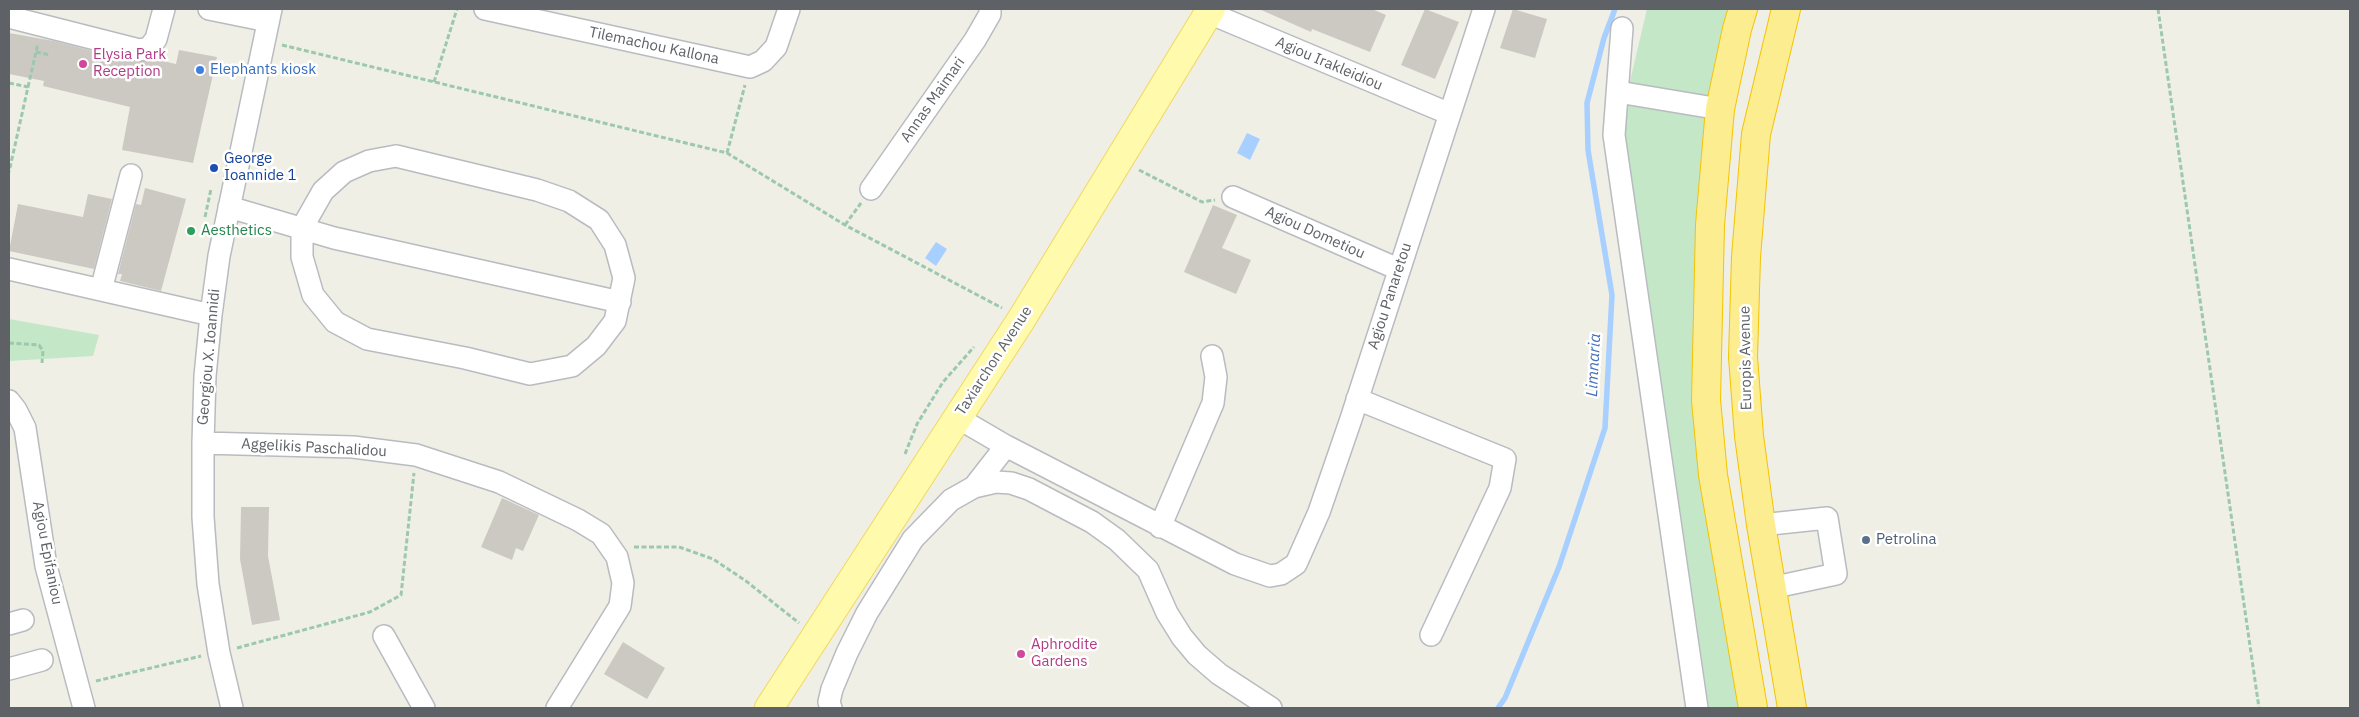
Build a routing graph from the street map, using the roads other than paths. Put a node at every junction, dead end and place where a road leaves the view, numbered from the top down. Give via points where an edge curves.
1 (164, 9) edge
2 (209, 9) edge
3 (485, 9) edge
4 (789, 9) edge
5 (990, 9) edge
6 (1484, 9) edge
7 (1743, 9) edge
8 (1786, 9) edge
9 (1210, 11) edge
10 (9, 17) edge
11 (268, 24) edge
12 (1622, 28) dead end
13 (1618, 92) junction
14 (1720, 109) junction
15 (1450, 114) junction
16 (131, 175) dead end
17 (871, 188) road end
18 (1233, 197) road end
19 (229, 207) junction
20 (302, 228) junction
21 (9, 269) edge
22 (1398, 269) junction
23 (101, 290) junction
24 (620, 302) junction
25 (211, 315) junction
26 (1212, 356) dead end
27 (1358, 399) junction
28 (9, 401) edge
29 (958, 418) junction
30 (203, 443) junction
31 (1006, 446) junction
32 (974, 487) junction
33 (1761, 525) junction
34 (1160, 527) junction
35 (1771, 588) junction
36 (1431, 635) dead end
37 (384, 636) dead end
38 (42, 660) dead end
39 (9, 669) edge
40 (84, 708) edge
41 (232, 708) edge
42 (424, 708) edge
43 (557, 708) edge
44 (769, 708) edge
45 (831, 708) edge
46 (1271, 708) edge
47 (1697, 708) edge
48 (1753, 708) edge
49 (1792, 708) edge

1 - 10 street via 156,39 149,48 139,50
2 - 11 street
3 - 4 street, Tilemachou Kallona via 750,67 763,61 776,47
5 - 17 street, Annas Maimari via 975,40
6 - 15 street, Agiou Panaretou
7 - 14 highway
8 - 33 highway, Europis Avenue via 1756,134 1746,256 1743,356 1748,436
9 - 15 street, Agiou Irakleidiou
9 - 29 main road, Taxiarchon Avenue
11 - 19 street, Georgiou X. Ioannidi
12 - 13 street
13 - 14 street
13 - 47 street via 1614,135
14 - 48 highway via 1710,225 1706,400 1713,475
15 - 22 street, Agiou Panaretou
16 - 23 street
18 - 22 street, Agiou Dometiou
19 - 20 street
19 - 25 street, Georgiou X. Ioannidi
20 - 24 street
20 - 24 street via 323,191 344,172 369,161 396,156 472,173 569,201 599,220 614,245 624,278
20 - 24 street via 302,257 313,295 335,322 367,340 530,374 572,366 596,346 615,321
21 - 23 street
22 - 27 street, Agiou Panaretou
23 - 25 street
25 - 30 street, Georgiou X. Ioannidi
26 - 34 street via 1216,377 1213,403
27 - 34 street, Agiou Panaretou via 1319,512 1296,564 1281,574 1270,576 1235,564
27 - 36 street via 1505,459 1500,488
28 - 40 street, Agiou Epifaniou via 25,428 46,566
29 - 31 street
29 - 44 main road, Taxiarchon Avenue
30 - 41 street, Georgiou X. Ioannidi via 203,517 208,584
30 - 43 street, Aggelikis Paschalidou via 352,447 416,455 508,486 601,534 617,557 623,583 620,606
31 - 32 street
31 - 34 street
32 - 45 street via 951,500 936,514 913,539 891,572 847,653 832,689
32 - 46 street via 1010,482 1092,522 1148,570 1167,613 1197,655 1219,674
33 - 35 highway, Europis Avenue
33 - 35 street via 1827,518 1836,574
35 - 49 highway, Europis Avenue
37 - 42 street
38 - 39 street

